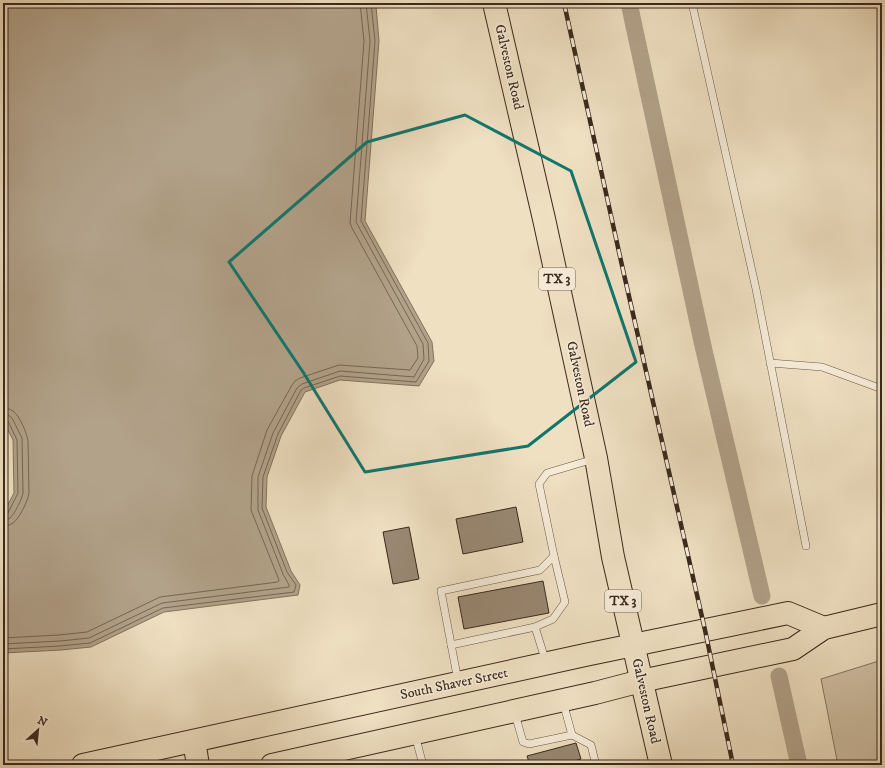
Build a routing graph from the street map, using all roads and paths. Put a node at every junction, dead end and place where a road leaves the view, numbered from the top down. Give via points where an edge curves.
1 (494, 3) edge
2 (692, 3) edge
3 (770, 363) junction
4 (882, 389) edge
5 (596, 458) junction
6 (806, 546) dead end
7 (554, 556) junction
8 (882, 614) edge
9 (535, 627) junction
10 (824, 628) junction
11 (451, 645) junction
12 (633, 646) junction
13 (547, 664) junction
14 (641, 681) junction
15 (458, 683) junction
16 (563, 700) junction
17 (514, 711) junction
18 (414, 733) junction
19 (572, 735) junction
20 (194, 741) junction
21 (82, 765) edge
22 (198, 765) edge
23 (272, 765) edge
24 (423, 765) edge
25 (596, 765) edge
26 (661, 765) edge

1 - 5 main road, Galveston Road / TX 3
2 - 3 lane via 756,288
3 - 4 lane via 822,367
3 - 6 lane
5 - 7 lane via 547,473 539,484
5 - 12 main road, Galveston Road / TX 3 via 613,557
7 - 9 lane via 565,602 553,619
7 - 11 lane via 540,570 441,591
8 - 10 main road
9 - 11 lane
9 - 13 lane
10 - 12 main road, South Shaver Street via 788,613
10 - 14 main road via 793,649
11 - 15 lane
12 - 13 main road, South Shaver Street
12 - 14 main road, Galveston Road / TX 3
13 - 15 main road, South Shaver Street
14 - 16 main road
14 - 26 main road, Galveston Road / TX 3
15 - 20 main road, South Shaver Street
16 - 17 main road
16 - 19 lane
17 - 18 main road
17 - 19 lane via 523,742 529,744
18 - 23 main road
18 - 24 lane
19 - 25 lane via 591,745
20 - 21 main road, South Shaver Street
20 - 22 main road

